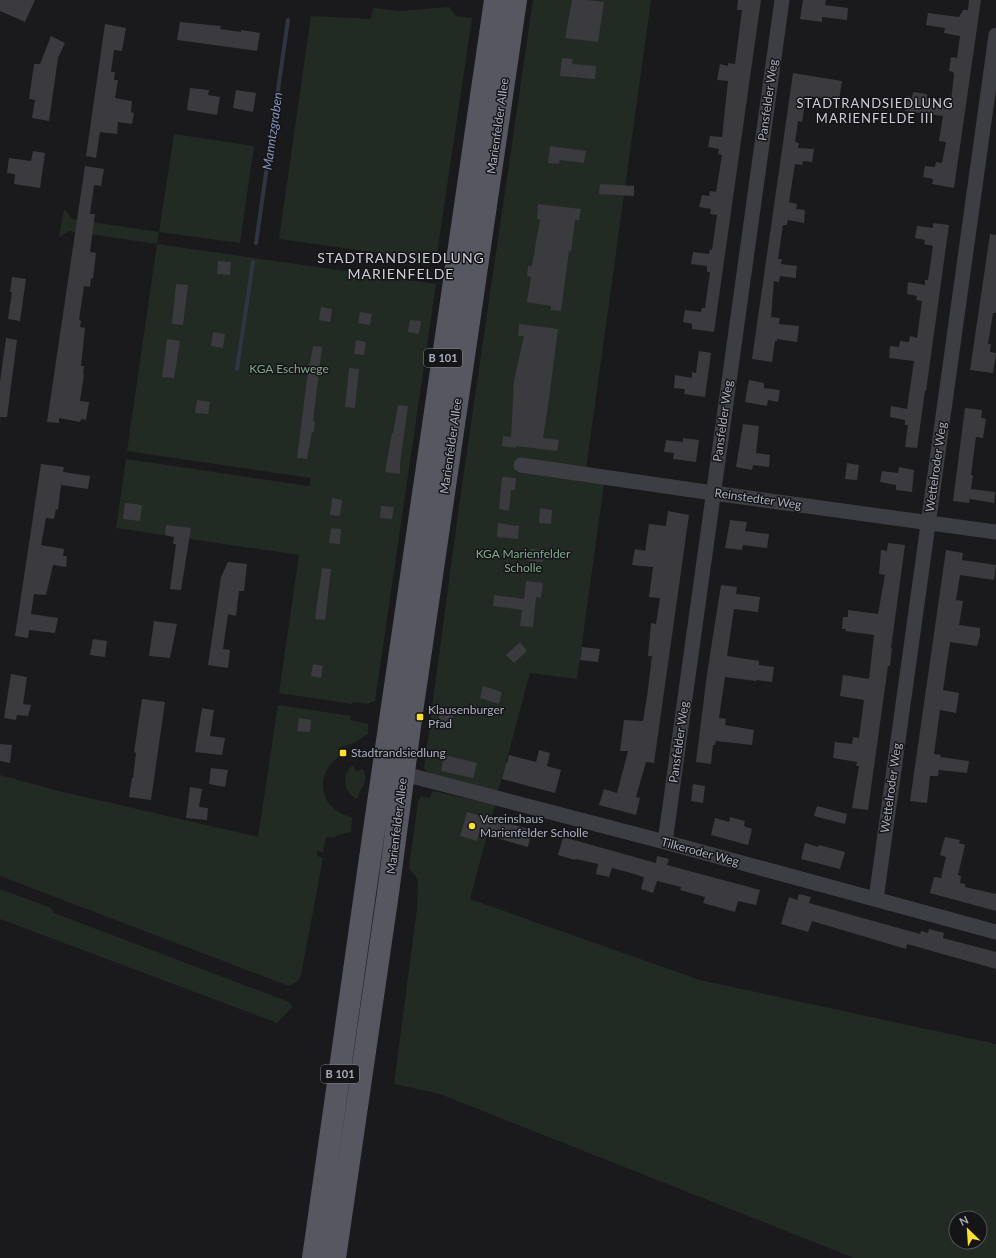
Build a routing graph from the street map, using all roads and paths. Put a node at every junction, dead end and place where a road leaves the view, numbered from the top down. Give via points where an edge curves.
1 (495, 0) edge
2 (516, 0) edge
3 (782, 0) edge
4 (996, 35) edge
5 (521, 465) dead end
6 (713, 493) junction
7 (928, 523) junction
8 (996, 532) edge
9 (404, 774) junction
10 (665, 842) junction
11 (876, 899) junction
12 (996, 932) edge
13 (313, 1258) edge
14 (336, 1258) edge

1 - 13 main road, Marienfelder Allee / B 101
2 - 9 main road, Marienfelder Allee / B 101
3 - 6 street, Pansfelder Weg
4 - 7 street, Wettelroder Weg
5 - 6 street, Reinstedter Weg
6 - 7 street, Reinstedter Weg
6 - 10 street, Pansfelder Weg
7 - 8 street, Reinstedter Weg
7 - 11 street, Wettelroder Weg
9 - 10 street, Tilkeroder Weg
9 - 14 main road, Marienfelder Allee / B 101
10 - 11 street, Tilkeroder Weg
11 - 12 street, Tilkeroder Weg

